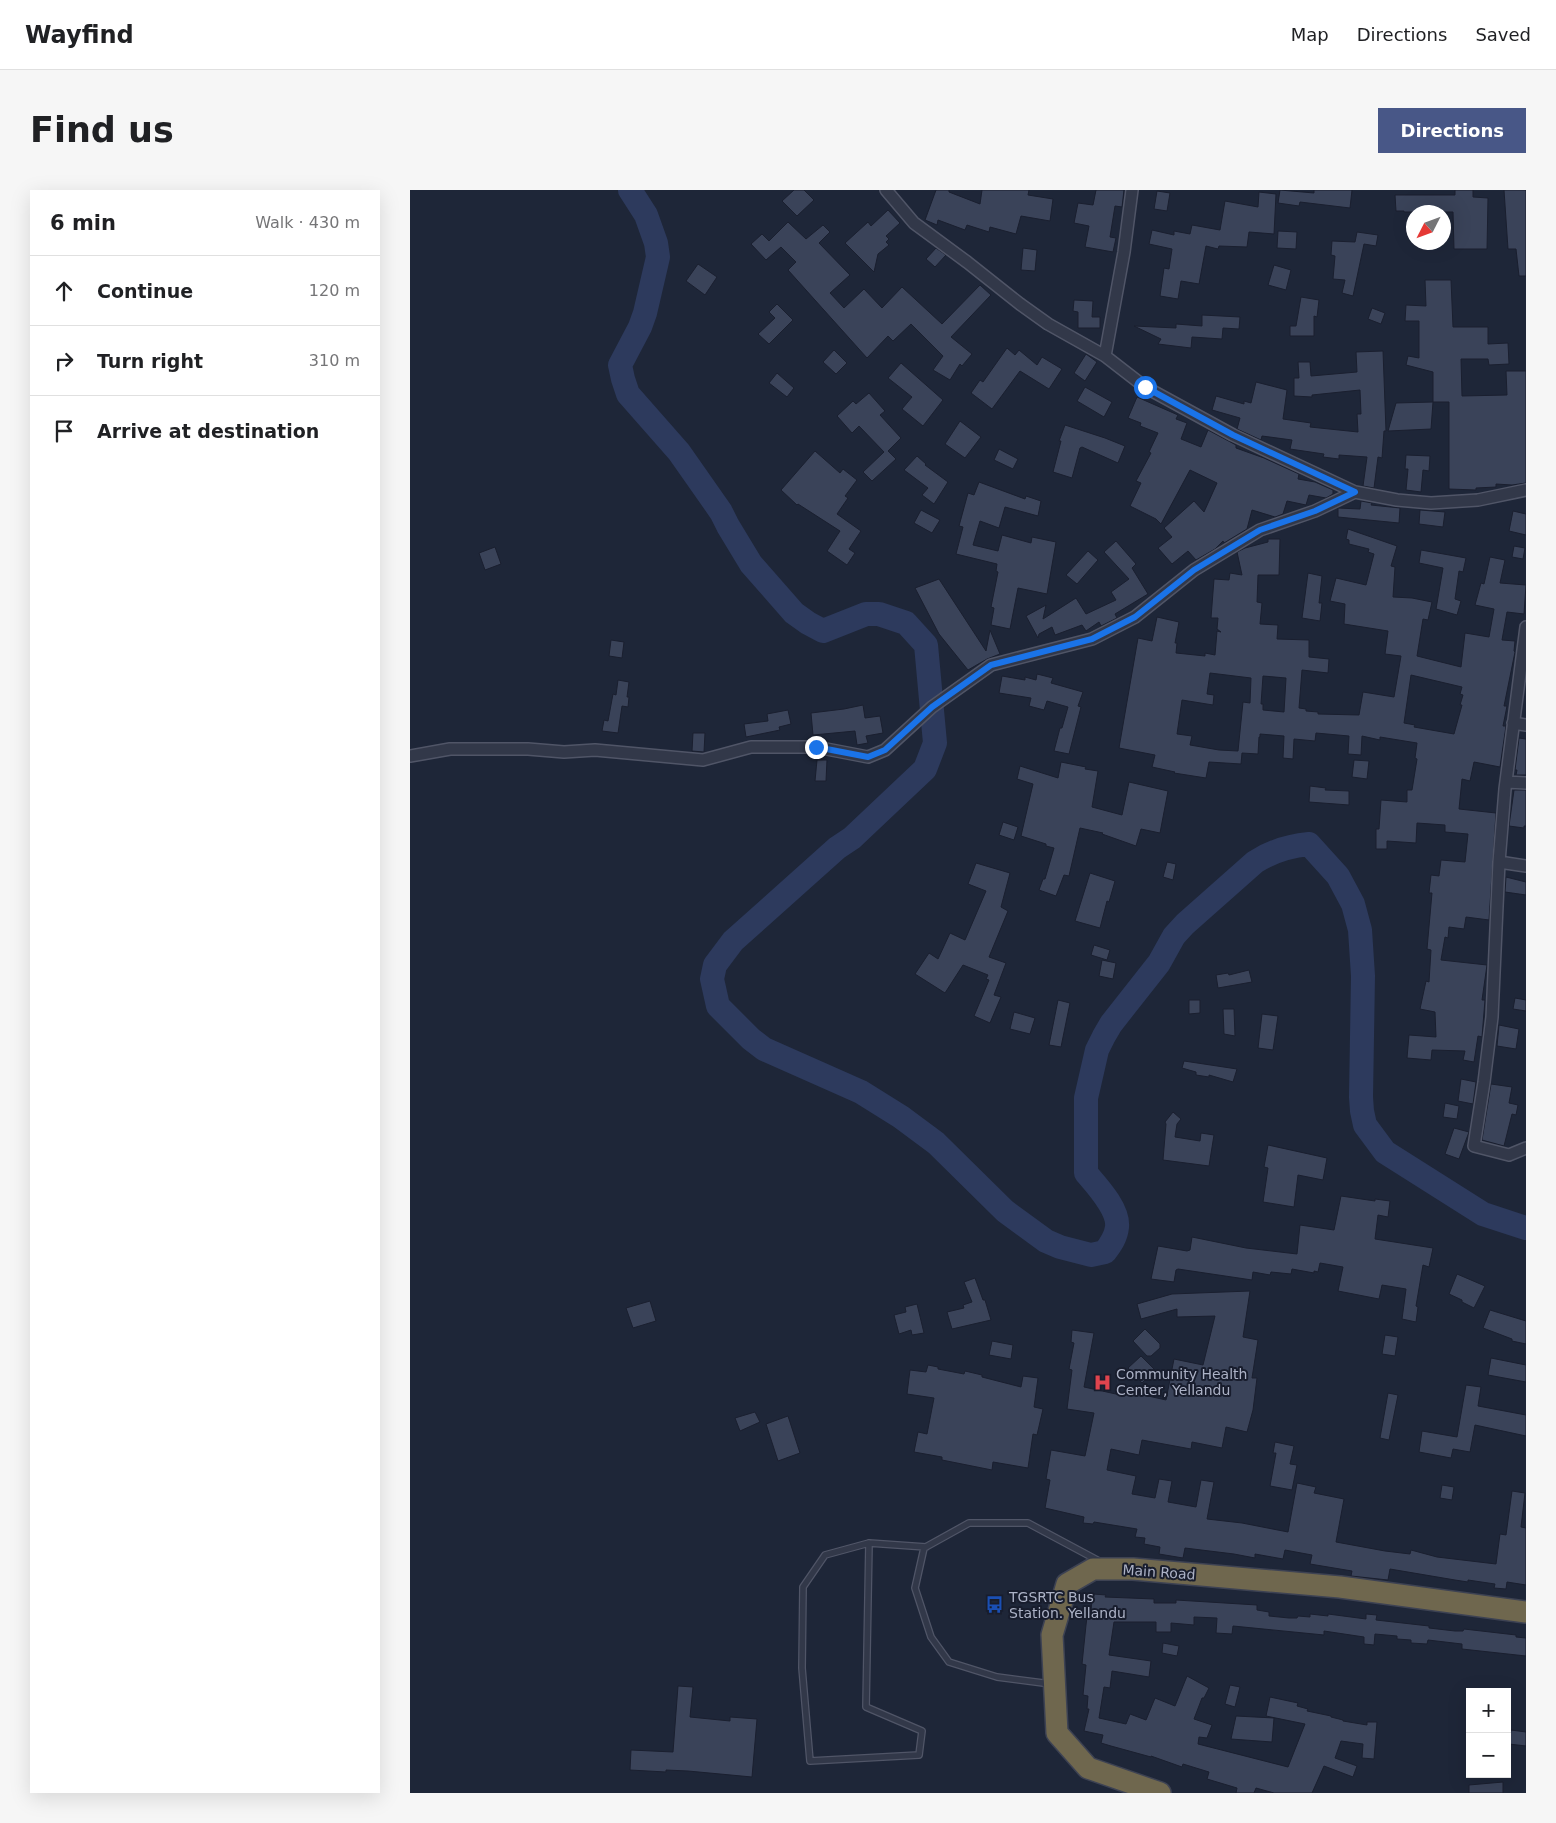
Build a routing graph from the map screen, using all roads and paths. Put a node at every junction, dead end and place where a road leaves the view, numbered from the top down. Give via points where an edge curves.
1 (886, 190) edge
2 (1132, 190) edge
3 (1105, 356) junction
4 (1526, 490) edge
5 (1355, 492) junction
6 (1526, 627) edge
7 (1513, 723) junction
8 (1526, 725) edge
9 (410, 756) edge
10 (1506, 782) junction
11 (1526, 783) edge
12 (1499, 862) junction
13 (1526, 866) edge
14 (1526, 1148) edge
15 (869, 1543) junction
16 (926, 1547) junction
17 (1114, 1569) junction
18 (1526, 1612) edge
19 (1055, 1685) junction
20 (1160, 1793) edge

1 - 3 street via 914,223 1020,304
2 - 3 street
3 - 5 street via 1145,387 1233,435
4 - 5 street via 1478,500 1431,503
5 - 9 street via 1315,511 1260,530 1194,570 1135,617 1092,639 991,665 932,707 885,750 868,757 816,747 752,747 703,760 595,750 528,749 450,749
6 - 7 street
7 - 8 street
7 - 10 street
10 - 11 street
10 - 12 street
12 - 13 street
12 - 14 street via 1492,1017 1474,1146 1509,1155
15 - 15 lane via 866,1707 922,1731 919,1755 810,1761 802,1668 803,1587 825,1555
15 - 16 lane
16 - 17 lane via 969,1523 1028,1523
16 - 19 lane via 914,1588 931,1637 949,1662 997,1677
17 - 18 highway, Main Road via 1340,1587
17 - 19 highway, Main Road via 1094,1569 1067,1584 1052,1635
19 - 20 highway, Main Road via 1057,1733 1088,1768

